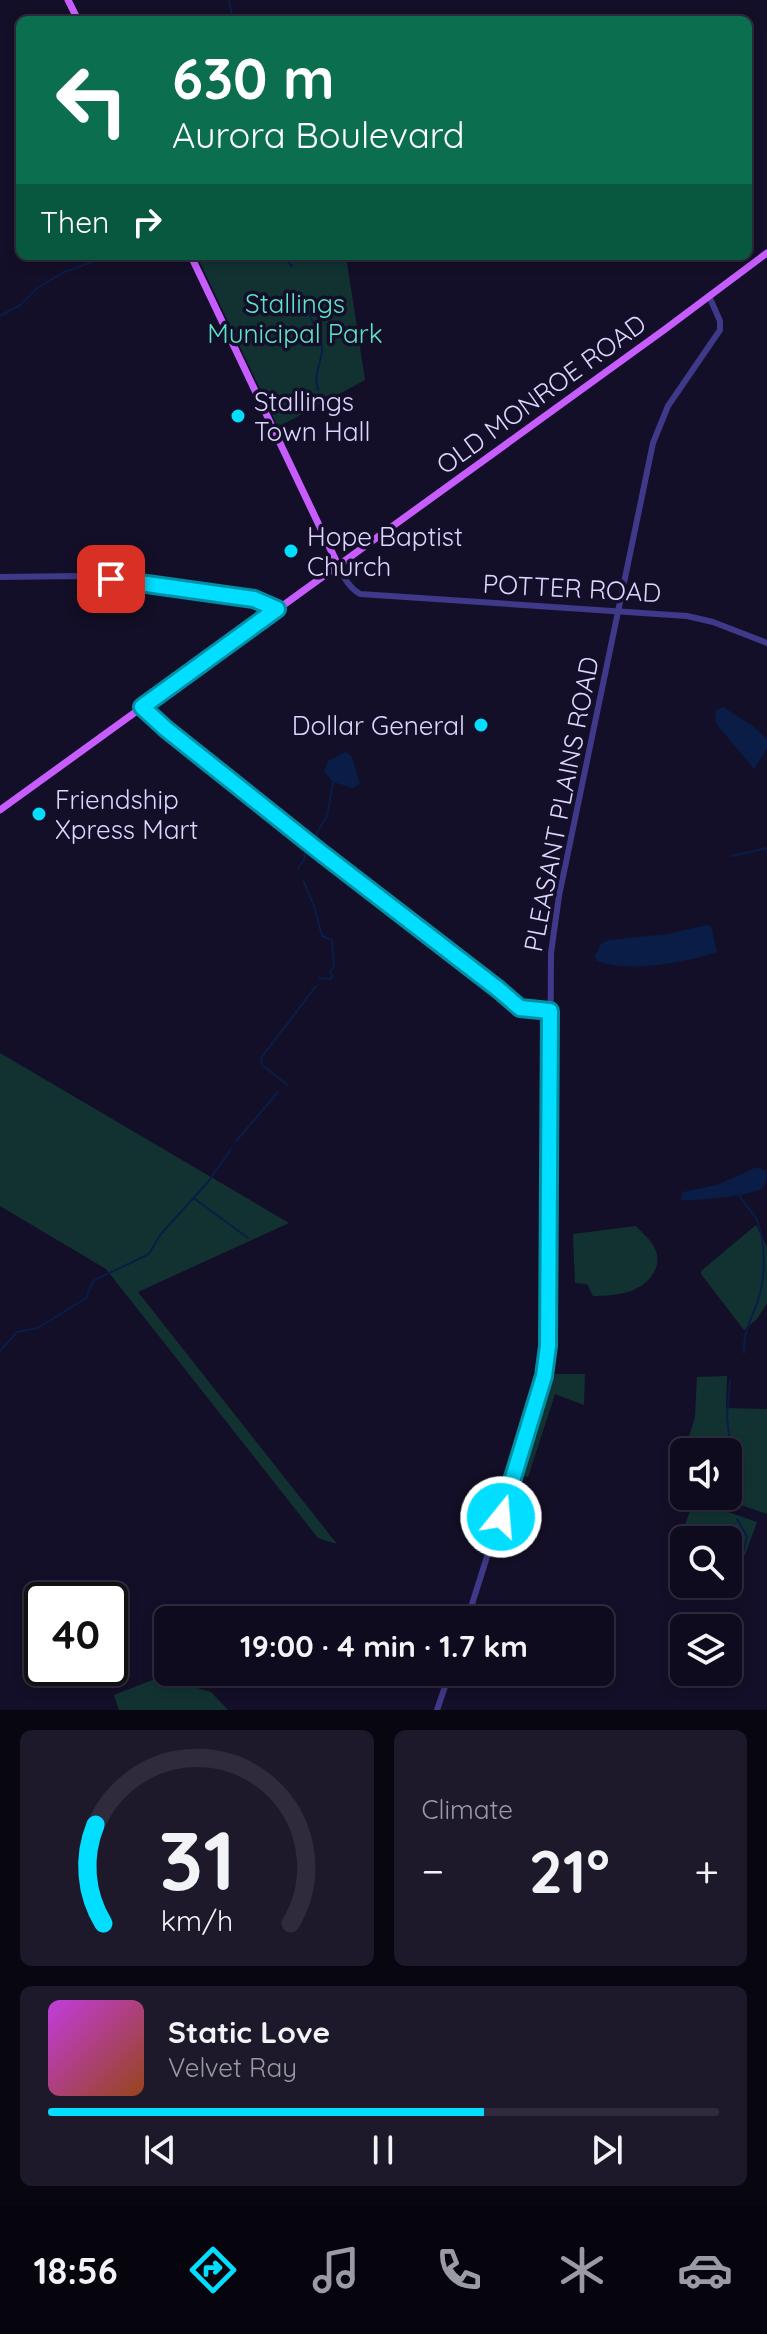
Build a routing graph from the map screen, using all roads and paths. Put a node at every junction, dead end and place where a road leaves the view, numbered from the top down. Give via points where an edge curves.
1 (767, 253) edge
2 (193, 260) edge
3 (709, 296) junction
4 (338, 565) junction
5 (0, 577) edge
6 (277, 609) junction
7 (618, 611) junction
8 (767, 643) edge
9 (142, 707) junction
10 (0, 810) edge
11 (550, 1011) junction
12 (472, 1606) edge
13 (445, 1686) edge
14 (437, 1710) edge

1 - 3 main road, OLD MONROE ROAD
2 - 4 main road
3 - 4 main road, OLD MONROE ROAD
3 - 7 street, PLEASANT PLAINS ROAD via 720,330 668,406 653,443
4 - 6 main road, OLD MONROE ROAD
4 - 7 street, POTTER ROAD via 360,594
5 - 6 street via 97,578 254,599
6 - 9 main road, OLD MONROE ROAD
7 - 8 street, POTTER ROAD via 713,622
7 - 11 street, PLEASANT PLAINS ROAD via 559,896
9 - 10 main road, OLD MONROE ROAD
9 - 11 street via 520,1008
11 - 12 street, PLEASANT PLAINS ROAD via 546,1370
13 - 14 street

